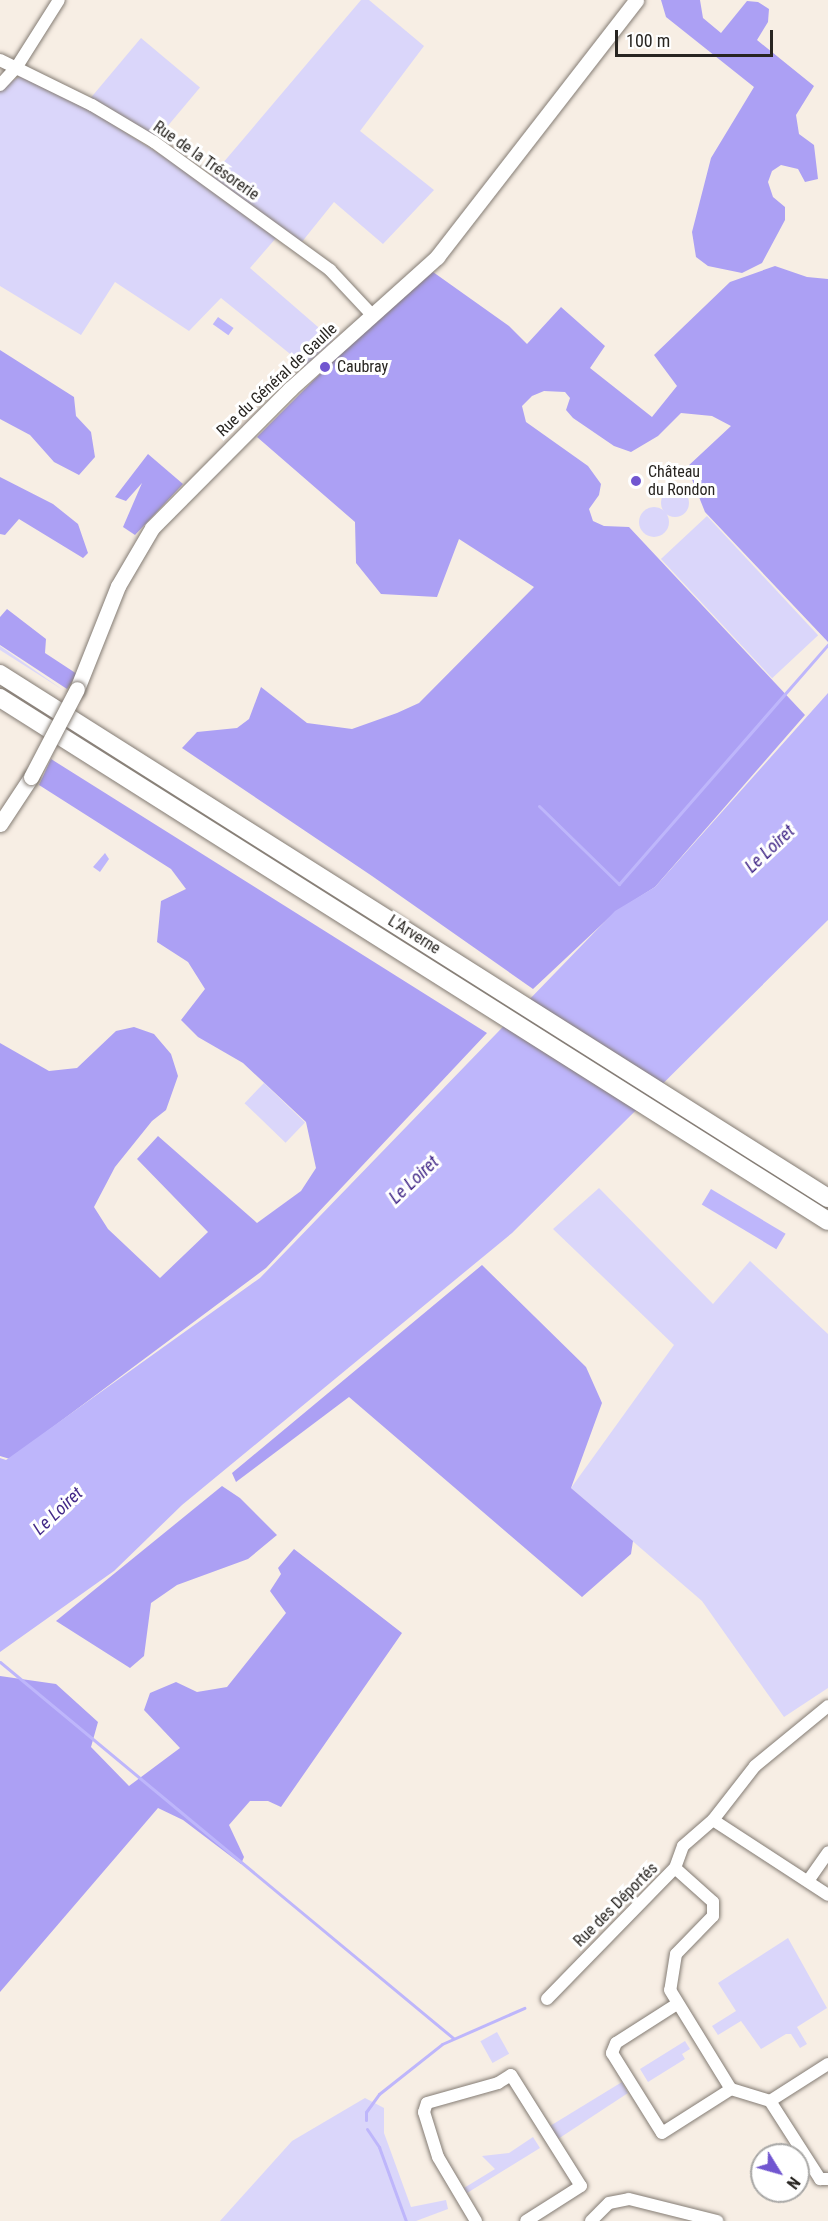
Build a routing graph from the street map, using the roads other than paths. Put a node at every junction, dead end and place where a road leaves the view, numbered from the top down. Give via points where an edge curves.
1 (59, 0) edge
2 (636, 0) edge
3 (0, 60) edge
4 (16, 68) junction
5 (0, 85) edge
6 (373, 316) junction
7 (0, 674) edge
8 (0, 698) edge
9 (0, 824) edge
10 (828, 1198) edge
11 (828, 1221) edge
12 (828, 1706) edge
13 (713, 1820) junction
14 (828, 1852) edge
15 (675, 1868) junction
16 (808, 1881) junction
17 (828, 1895) edge
18 (547, 1999) dead end
19 (677, 2004) junction
20 (828, 2064) edge
21 (731, 2089) junction
22 (770, 2101) junction
23 (828, 2179) edge
24 (476, 2221) edge
25 (526, 2221) edge
26 (591, 2221) edge
27 (717, 2221) edge

1 - 4 street
2 - 6 main road, Rue du Général de Gaulle via 462,228
3 - 4 street, Rue de la Trésorerie
4 - 5 street
4 - 6 street, Rue de la Trésorerie via 92,105 154,142 330,270
6 - 9 main road, Rue du Général de Gaulle, bridge via 290,389 152,528 118,586 77,689 31,777
7 - 10 highway, L'Arverne
8 - 11 highway, L'Arverne
12 - 13 street, Rue des Déportés via 755,1766
13 - 15 street, Rue des Déportés via 683,1846
13 - 16 street
14 - 16 street
15 - 18 street, Rue des Déportés
15 - 19 street via 713,1902 713,1916 676,1954 670,1989
16 - 17 street
19 - 21 street
19 - 21 street via 616,2043 612,2053 662,2133
20 - 22 street
21 - 22 street
22 - 23 street via 820,2179
24 - 25 street via 438,2157 424,2112 427,2103 498,2084 511,2075 581,2186
26 - 27 street via 609,2203 628,2199

